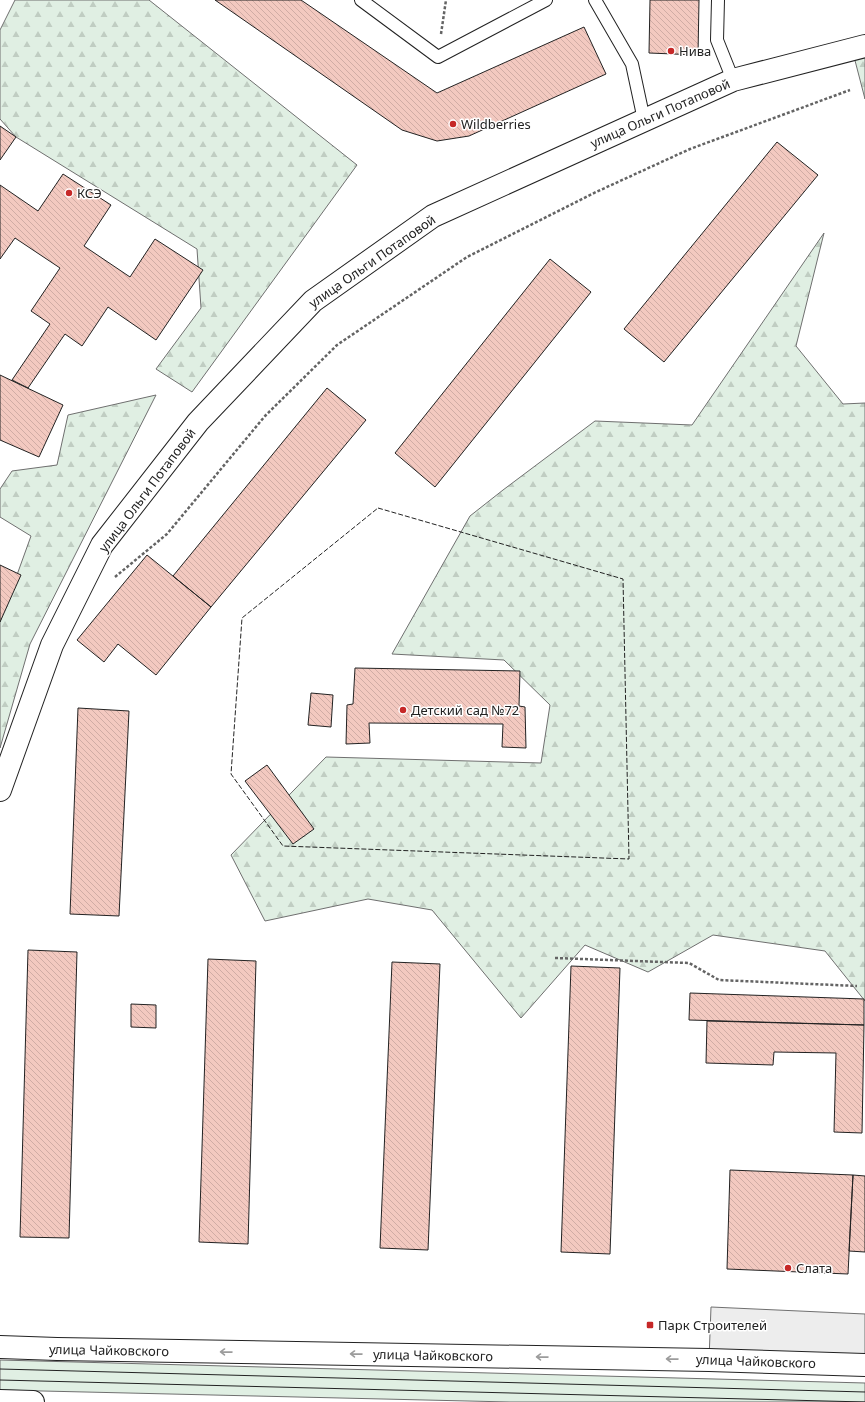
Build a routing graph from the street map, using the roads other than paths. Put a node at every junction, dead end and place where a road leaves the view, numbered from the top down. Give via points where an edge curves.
1 (361, 0) edge
2 (546, 0) edge
3 (595, 0) edge
4 (718, 0) edge
5 (865, 46) edge
6 (733, 80) junction
7 (644, 120) junction
8 (0, 790) edge
9 (0, 1346) edge
10 (865, 1365) edge
11 (0, 1401) edge
12 (33, 1402) edge

1 - 2 lane via 438,56
3 - 7 lane via 632,64
4 - 6 lane via 717,40
5 - 6 street, улица Ольги Потаповой
6 - 7 street, улица Ольги Потаповой
7 - 8 street, улица Ольги Потаповой via 433,216 307,306 198,422 102,545 52,645
10 -> 9 street, улица Чайковского
11 - 12 street

